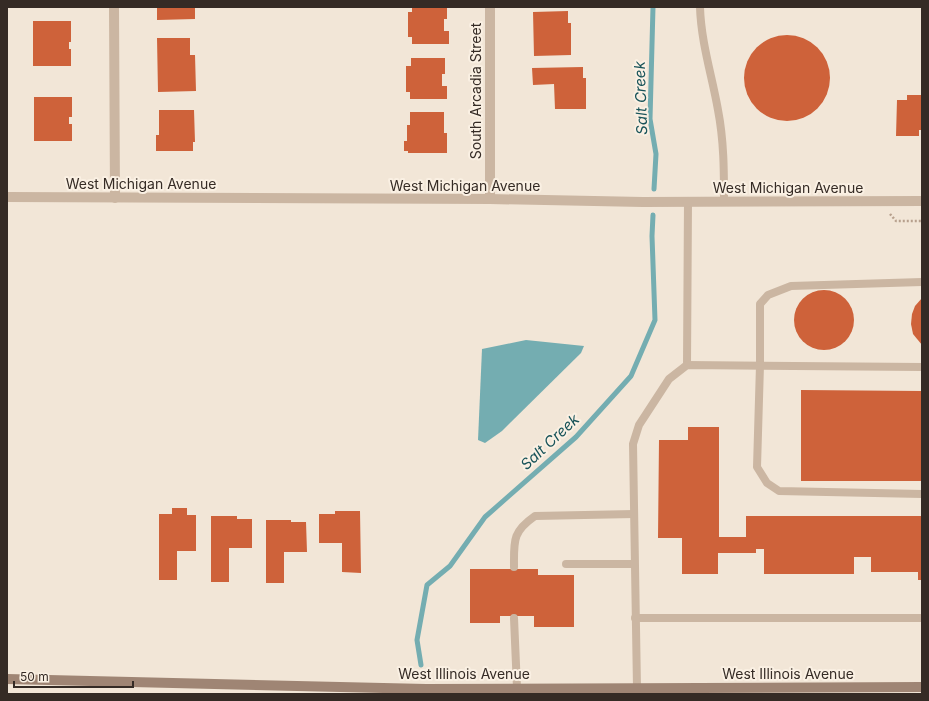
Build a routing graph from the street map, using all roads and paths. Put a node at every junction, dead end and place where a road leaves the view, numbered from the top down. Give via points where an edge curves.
1 (114, 7) edge
2 (490, 7) edge
3 (700, 7) edge
4 (7, 197) edge
5 (115, 198) junction
6 (490, 199) junction
7 (922, 201) edge
8 (688, 202) junction
9 (724, 202) junction
10 (888, 202) junction
11 (922, 221) edge
12 (922, 282) edge
13 (687, 365) junction
14 (760, 365) junction
15 (922, 368) edge
16 (922, 494) edge
17 (634, 514) junction
18 (566, 564) dead end
19 (634, 564) junction
20 (514, 567) dead end
21 (514, 618) dead end
22 (636, 618) junction
23 (922, 618) edge
24 (7, 679) edge
25 (922, 687) edge
26 (517, 688) junction
27 (637, 688) junction

1 - 5 street
2 - 6 street, South Arcadia Street
3 - 9 lane via 700,23 723,139
4 - 5 street, West Michigan Avenue
5 - 6 street, West Michigan Avenue
6 - 8 street, West Michigan Avenue
7 - 10 street, West Michigan Avenue
8 - 9 street, West Michigan Avenue
8 - 13 lane
9 - 10 street, West Michigan Avenue
10 - 11 path via 889,213 896,221
12 - 14 lane via 790,286 768,295 760,304
13 - 14 lane
13 - 17 lane via 669,379 639,425 633,444
14 - 15 lane
14 - 16 lane via 756,468 767,483 778,492
17 - 19 lane
17 - 20 lane via 536,516 524,523 516,535
18 - 19 lane
19 - 22 lane
21 - 26 lane
22 - 23 lane
22 - 27 lane
24 - 26 main road, West Illinois Avenue via 426,689
25 - 27 main road, West Illinois Avenue
26 - 27 main road, West Illinois Avenue

